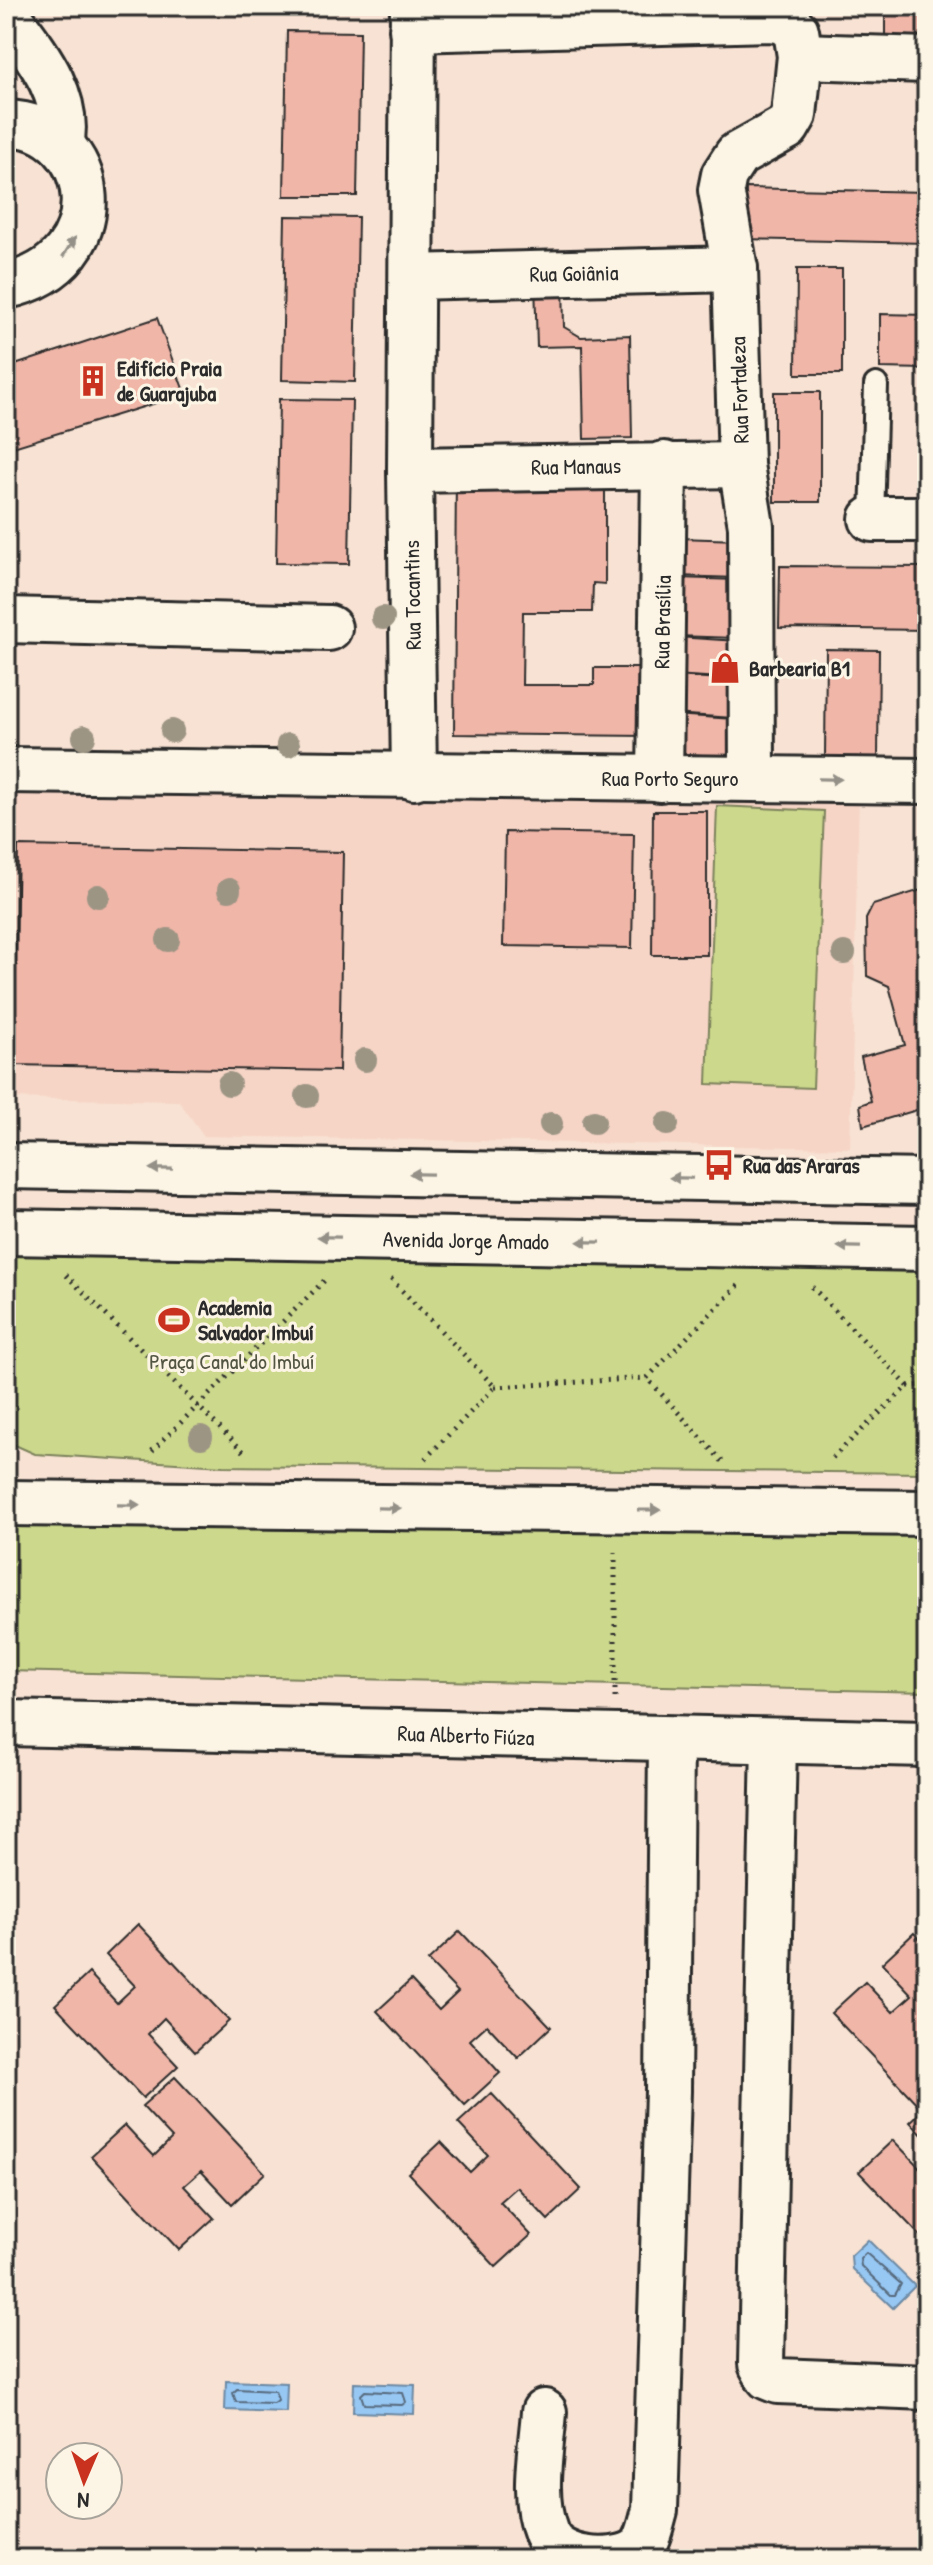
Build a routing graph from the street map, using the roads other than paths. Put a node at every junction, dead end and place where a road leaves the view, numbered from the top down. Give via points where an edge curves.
1 (6, 13) edge
2 (412, 17) edge
3 (800, 48) junction
4 (927, 60) edge
5 (6, 123) edge
6 (61, 145) junction
7 (735, 269) junction
8 (412, 277) junction
9 (6, 286) edge
10 (876, 385) dead end
11 (664, 464) junction
12 (741, 465) junction
13 (410, 470) junction
14 (872, 519) joint
15 (927, 519) edge
16 (6, 620) edge
17 (329, 628) dead end
18 (6, 770) edge
19 (414, 777) junction
20 (752, 778) junction
21 (660, 779) junction
22 (927, 781) edge
23 (6, 1166) edge
24 (925, 1181) edge
25 (6, 1245) edge
26 (39, 1245) edge
27 (927, 1248) edge
28 (6, 1477) edge
29 (6, 1503) edge
30 (51, 1504) junction
31 (927, 1513) edge
32 (6, 1723) edge
33 (671, 1740) junction
34 (774, 1742) junction
35 (927, 1744) edge
36 (927, 2387) edge
37 (544, 2412) dead end

1 - 6 street via 36,54 61,104
2 - 3 street via 771,19 792,25
2 - 8 street, Rua Tocantins
3 - 4 street
3 - 7 street, Rua Fortaleza via 798,100 787,127 737,155 724,175 721,190
5 - 6 street via 25,124
9 -> 6 street via 43,275 72,249 85,215 81,177
7 - 8 street, Rua Goiânia
7 - 12 street, Rua Fortaleza
8 - 13 street, Rua Tocantins
10 - 14 lane
11 - 12 street, Rua Manaus
11 - 13 street, Rua Manaus
11 - 21 street, Rua Brasília
12 - 20 street, Rua Fortaleza via 751,526
13 - 19 street, Rua Tocantins
14 - 15 street
16 - 17 street
18 - 19 street
19 - 21 street, Rua Porto Seguro
20 - 21 street, Rua Porto Seguro
20 -> 22 street, Rua Porto Seguro
24 -> 23 street
25 - 26 street, Avenida Jorge Amado
27 -> 26 street, Avenida Jorge Amado
28 - 30 street
29 - 30 street
30 -> 31 street
32 - 33 street, Rua Alberto Fiúza
33 - 34 street, Rua Alberto Fiúza
33 - 37 street via 668,2091 655,2510 637,2552 619,2558 572,2556 547,2537 538,2481
34 - 35 street, Rua Alberto Fiúza
34 - 36 street via 761,2364 768,2377 778,2381

